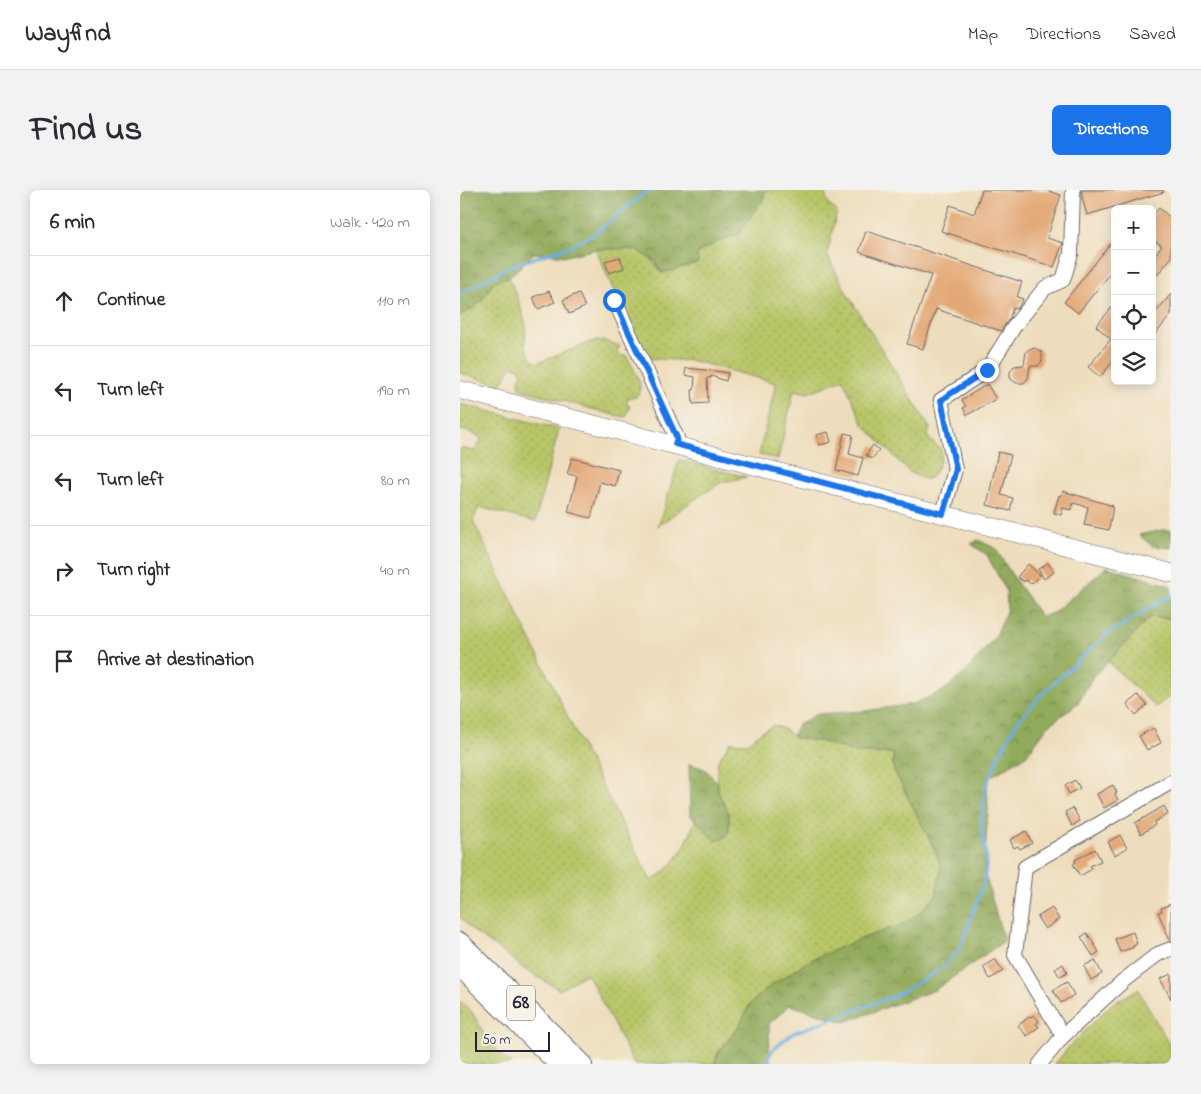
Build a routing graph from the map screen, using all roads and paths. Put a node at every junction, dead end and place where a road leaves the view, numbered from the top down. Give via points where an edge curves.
1 (1073, 190) edge
2 (614, 300) dead end
3 (460, 390) edge
4 (675, 444) junction
5 (943, 514) junction
6 (1171, 573) edge
7 (1171, 782) edge
8 (460, 943) edge
9 (1171, 949) edge
10 (460, 966) edge
11 (1063, 1036) junction
12 (559, 1064) edge
13 (582, 1064) edge
14 (1040, 1064) edge

1 - 5 street via 1070,254 1063,280 1045,288 1015,325 987,370 941,400 956,469
2 - 4 street via 677,438
3 - 4 main road
4 - 5 main road
5 - 6 main road
7 - 11 street via 1025,867 1015,955
8 - 13 highway, 68
9 - 11 street via 1158,954 1123,981
10 - 12 highway, 68
11 - 14 street

